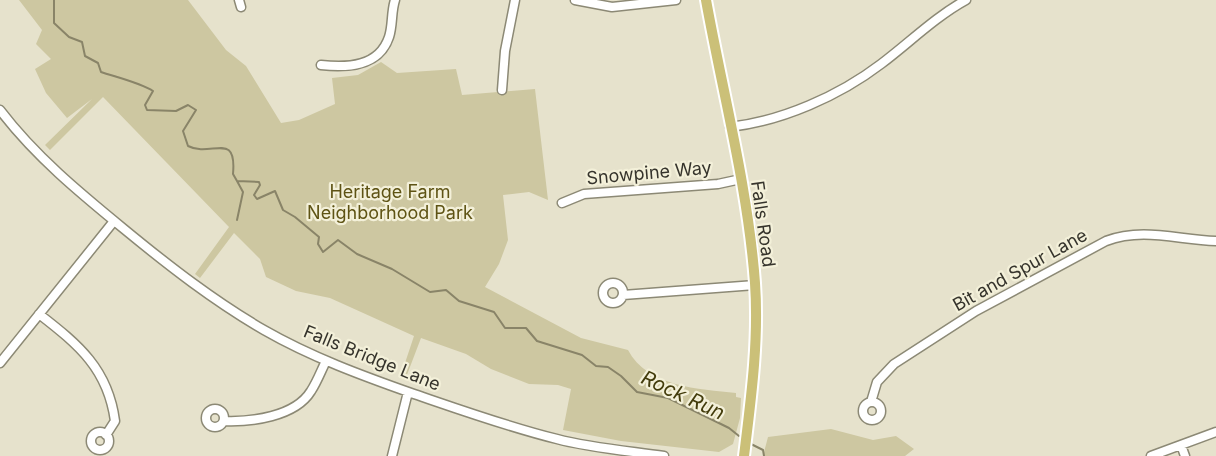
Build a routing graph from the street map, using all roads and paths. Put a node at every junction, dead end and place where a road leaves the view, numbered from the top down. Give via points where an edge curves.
1 (395, 0) edge
2 (515, 0) edge
3 (575, 0) edge
4 (676, 0) edge
5 (706, 0) edge
6 (966, 0) edge
7 (321, 65) dead end
8 (502, 90) dead end
9 (0, 110) edge
10 (730, 127) junction
11 (741, 179) junction
12 (562, 203) dead end
13 (114, 221) junction
14 (1216, 241) edge
15 (755, 285) junction
16 (623, 295) dead end
17 (39, 314) junction
18 (326, 361) junction
19 (0, 363) edge
20 (408, 392) junction
21 (871, 402) dead end
22 (224, 421) dead end
23 (1216, 432) edge
24 (106, 435) dead end
25 (1181, 445) junction
26 (392, 456) edge
27 (664, 456) edge
28 (744, 456) edge
29 (1151, 456) edge
30 (1185, 456) edge

1 - 7 street via 389,37 377,55 353,66
2 - 8 street
3 - 4 street via 612,7
5 - 10 main road, Falls Road
6 - 10 street via 838,92 785,113
9 - 13 street, Falls Bridge Lane via 58,172
10 - 11 main road, Falls Road
11 - 12 street, Snowpine Way via 584,194
11 - 15 main road, Falls Road
13 - 17 street
13 - 18 street, Falls Bridge Lane via 222,304
14 - 21 street, Bit and Spur Lane via 1145,233 1106,241 976,311 894,364 877,382
15 - 16 street
15 - 28 main road, Falls Road via 755,360
17 - 19 street
17 - 24 street via 84,351 104,382 115,421
18 - 20 street, Falls Bridge Lane
18 - 22 street via 310,392 292,408 240,422
20 - 26 street
20 - 27 street, Falls Bridge Lane via 559,440
23 - 25 street
25 - 29 street
25 - 30 street

